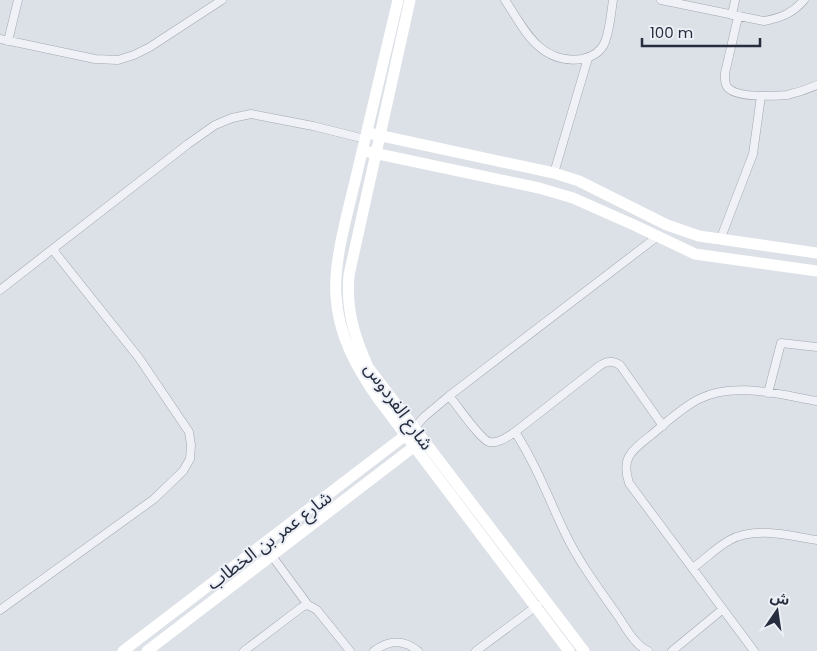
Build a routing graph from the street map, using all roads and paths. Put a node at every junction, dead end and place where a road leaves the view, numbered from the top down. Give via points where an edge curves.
1 (18, 0) edge
2 (222, 0) edge
3 (398, 0) edge
4 (410, 0) edge
5 (506, 0) edge
6 (613, 0) edge
7 (661, 0) edge
8 (735, 0) edge
9 (804, 0) edge
10 (735, 16) junction
11 (4, 40) edge
12 (588, 58) junction
13 (817, 85) edge
14 (761, 96) junction
15 (371, 114) junction
16 (384, 117) junction
17 (380, 135) junction
18 (365, 141) junction
19 (413, 142) junction
20 (376, 153) junction
21 (409, 160) junction
22 (357, 173) junction
23 (554, 173) junction
24 (370, 176) junction
25 (658, 236) junction
26 (720, 240) junction
27 (53, 250) junction
28 (817, 252) edge
29 (817, 270) edge
30 (0, 290) edge
31 (817, 347) edge
32 (768, 393) junction
33 (449, 396) junction
34 (817, 401) edge
35 (663, 426) junction
36 (410, 432) junction
37 (515, 432) junction
38 (419, 443) junction
39 (817, 540) edge
40 (272, 556) junction
41 (693, 568) junction
42 (540, 603) junction
43 (308, 605) junction
44 (183, 606) junction
45 (0, 610) edge
46 (723, 610) junction
47 (192, 617) junction
48 (123, 651) edge
49 (148, 651) edge
50 (244, 651) edge
51 (350, 651) edge
52 (374, 651) edge
53 (418, 651) edge
54 (476, 651) edge
55 (569, 651) edge
56 (584, 651) edge
57 (648, 651) edge
58 (672, 651) edge
59 (754, 651) edge

1 - 11 street
2 - 11 street via 150,47 118,60 95,59
3 - 15 street, شارع الفردوس
4 - 16 street, شارع الفردوس
5 - 12 street via 532,41 543,50 574,60
6 - 12 street via 605,43 598,53
7 - 10 street
8 - 10 street
9 - 10 street via 780,18 764,21
10 - 14 street via 724,81 735,92
12 - 23 street
13 - 14 street via 788,95
14 - 26 street via 753,154
15 - 16 street
15 - 18 street, شارع الفردوس
16 - 17 street, شارع الفردوس
17 - 18 street
17 - 19 street
17 - 20 street, شارع الفردوس
18 - 20 street
18 - 22 street, شارع الفردوس
18 - 27 street via 268,117 250,114 232,118 215,125 188,144
19 - 21 street via 408,151
19 - 23 street
20 - 21 street
20 - 24 street, شارع الفردوس
21 - 25 street via 573,198
22 - 24 street
22 - 36 street, شارع الفردوس via 339,261 336,296 339,316 349,350 365,380
23 - 26 street via 579,181 667,225
24 - 36 street, شارع الفردوس via 348,275 348,307 368,367
25 - 29 street via 695,254
25 - 33 street
26 - 28 street
27 - 30 street
27 - 45 street via 139,358 188,432 190,459 183,472 154,499
31 - 32 street via 781,342
32 - 34 street
32 - 35 street via 737,391 701,398
33 - 36 street
33 - 37 street via 482,438 489,442 501,441
35 - 37 street via 620,365 610,361 604,362
35 - 41 street via 628,457 627,476
36 - 38 street, شارع الفردوس
36 - 44 street, شارع عمر بن الخطاب
37 - 57 street via 538,470 567,537 593,581 631,635
38 - 40 street, شارع عمر بن الخطاب
38 - 42 street, شارع الفردوس
39 - 41 street via 770,534 741,535 729,540
40 - 43 street
40 - 47 street, شارع عمر بن الخطاب
41 - 46 street
42 - 54 street
42 - 55 street, شارع الفردوس
42 - 56 street, شارع الفردوس
43 - 50 street
43 - 51 street via 317,610
44 - 47 street
44 - 48 street, شارع عمر بن الخطاب
46 - 58 street
46 - 59 street
47 - 49 street, شارع عمر بن الخطاب
52 - 53 street via 391,642 399,642

